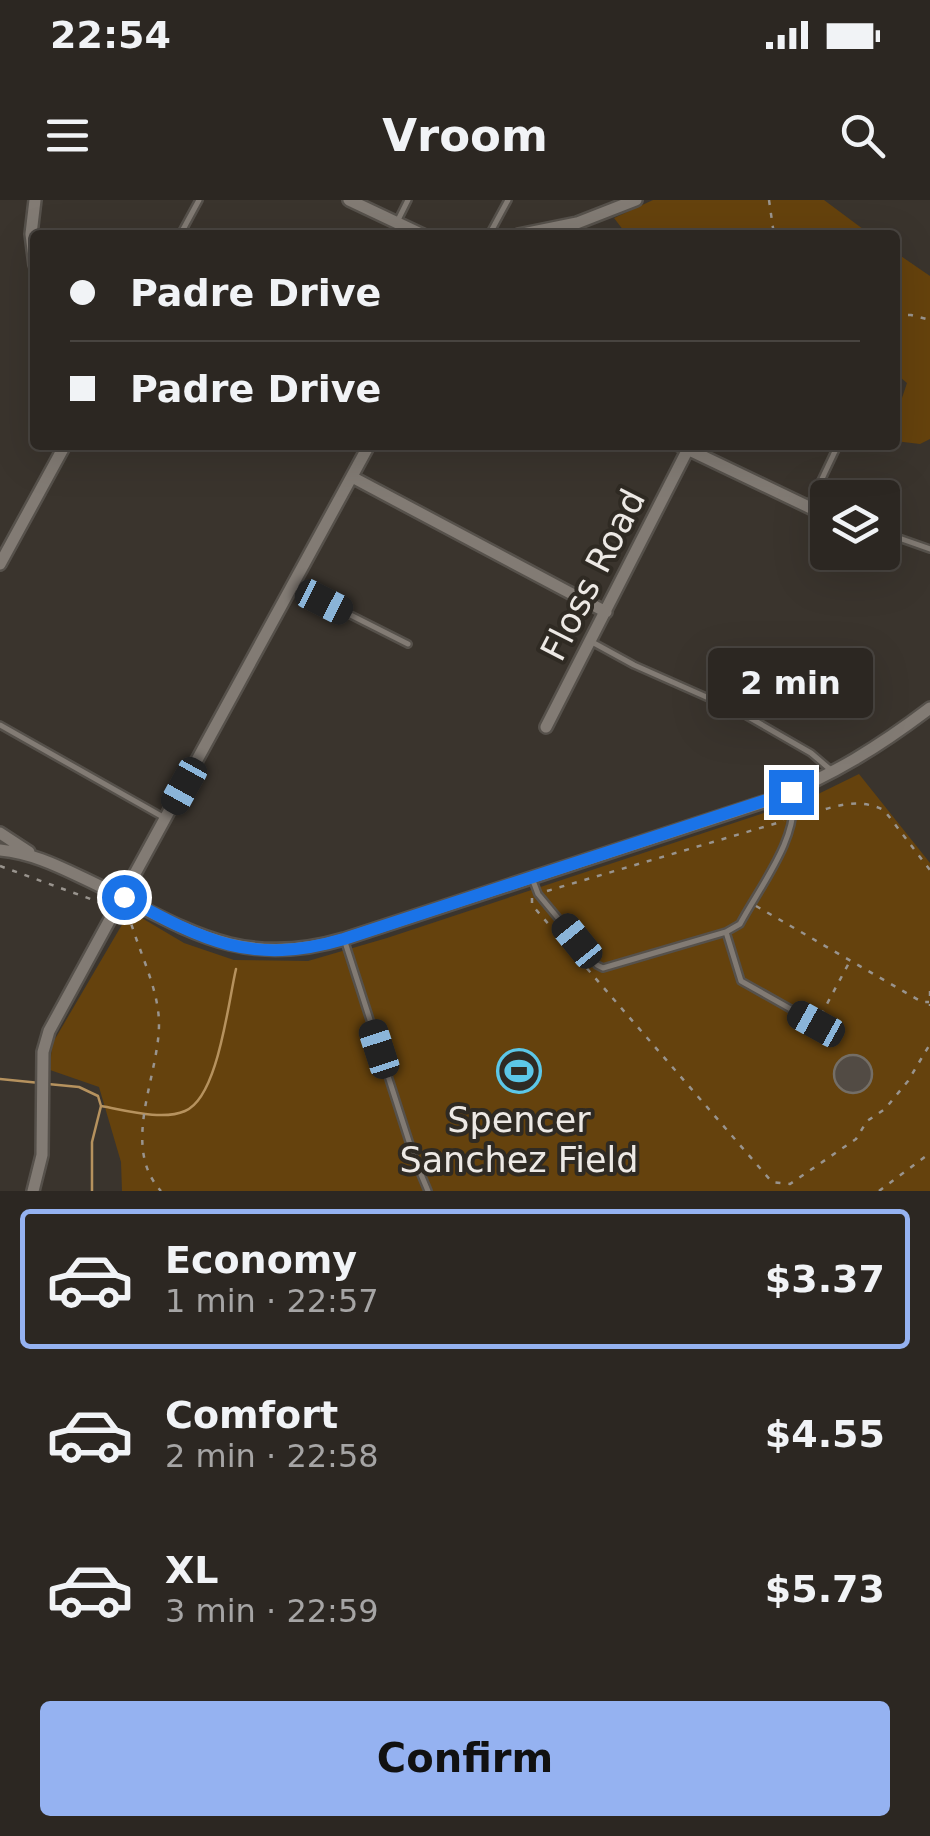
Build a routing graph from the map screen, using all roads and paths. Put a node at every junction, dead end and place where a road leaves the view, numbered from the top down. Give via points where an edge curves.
1 (36, 200) edge
2 (199, 200) edge
3 (349, 200) edge
4 (408, 200) edge
5 (508, 200) edge
6 (636, 200) edge
7 (769, 200) edge
8 (396, 224) junction
9 (32, 230) edge
10 (183, 230) edge
11 (410, 230) edge
12 (492, 230) edge
13 (543, 230) edge
14 (773, 230) edge
15 (900, 315) edge
16 (930, 320) edge
17 (62, 450) edge
18 (367, 450) edge
19 (683, 450) edge
20 (690, 450) edge
21 (836, 450) edge
22 (352, 477) junction
23 (824, 480) edge
24 (810, 507) edge
25 (900, 538) edge
26 (930, 549) edge
27 (0, 564) edge
28 (293, 586) junction
29 (606, 612) junction
30 (591, 641) junction
31 (408, 644) dead end
32 (930, 708) edge
33 (0, 725) edge
34 (546, 727) dead end
35 (834, 773) junction
36 (791, 792) junction
37 (794, 818) junction
38 (166, 819) junction
39 (0, 832) edge
40 (0, 850) edge
41 (32, 855) junction
42 (0, 866) edge
43 (930, 870) edge
44 (532, 878) junction
45 (538, 894) junction
46 (124, 897) junction
47 (751, 903) junction
48 (111, 906) dead end
49 (131, 916) dead end
50 (726, 932) junction
51 (344, 939) junction
52 (851, 959) junction
53 (930, 991) edge
54 (930, 1004) edge
55 (816, 1024) junction
56 (834, 1034) dead end
57 (930, 1044) edge
58 (930, 1154) edge
59 (33, 1191) edge
60 (161, 1191) edge
61 (428, 1191) edge
62 (879, 1191) edge

1 - 9 street
2 - 10 lane
3 - 8 street
4 - 8 lane
5 - 12 lane
6 - 13 street
7 - 14 path
8 - 11 street
15 - 16 path
17 - 27 street
18 - 22 street
19 - 29 street, Floss Road
20 - 24 street
21 - 23 lane
22 - 28 street
22 - 29 street
25 - 26 lane
28 - 31 lane
28 - 38 street
29 - 30 street, Floss Road
30 - 34 street, Floss Road
30 - 35 lane via 738,711
32 - 35 street
33 - 38 lane
35 - 36 street
36 - 37 lane
36 - 44 street
37 - 43 path via 841,804 874,806
37 - 45 path
37 - 47 lane
38 - 46 street
39 - 41 street
40 - 41 street
41 - 46 street
42 - 48 path
44 - 45 lane
44 - 51 street
45 - 50 lane via 603,968
45 - 57 path via 532,905 772,1182 790,1184 856,1139 908,1081
46 - 51 street via 196,935 233,946 282,951
46 - 59 street via 49,1030 42,1155
47 - 50 lane via 740,924
47 - 52 path
49 - 60 path via 158,1011 143,1158
50 - 55 lane via 742,981
51 - 61 lane
52 - 54 path
52 - 55 path
53 - 54 path
55 - 56 lane
58 - 62 path

